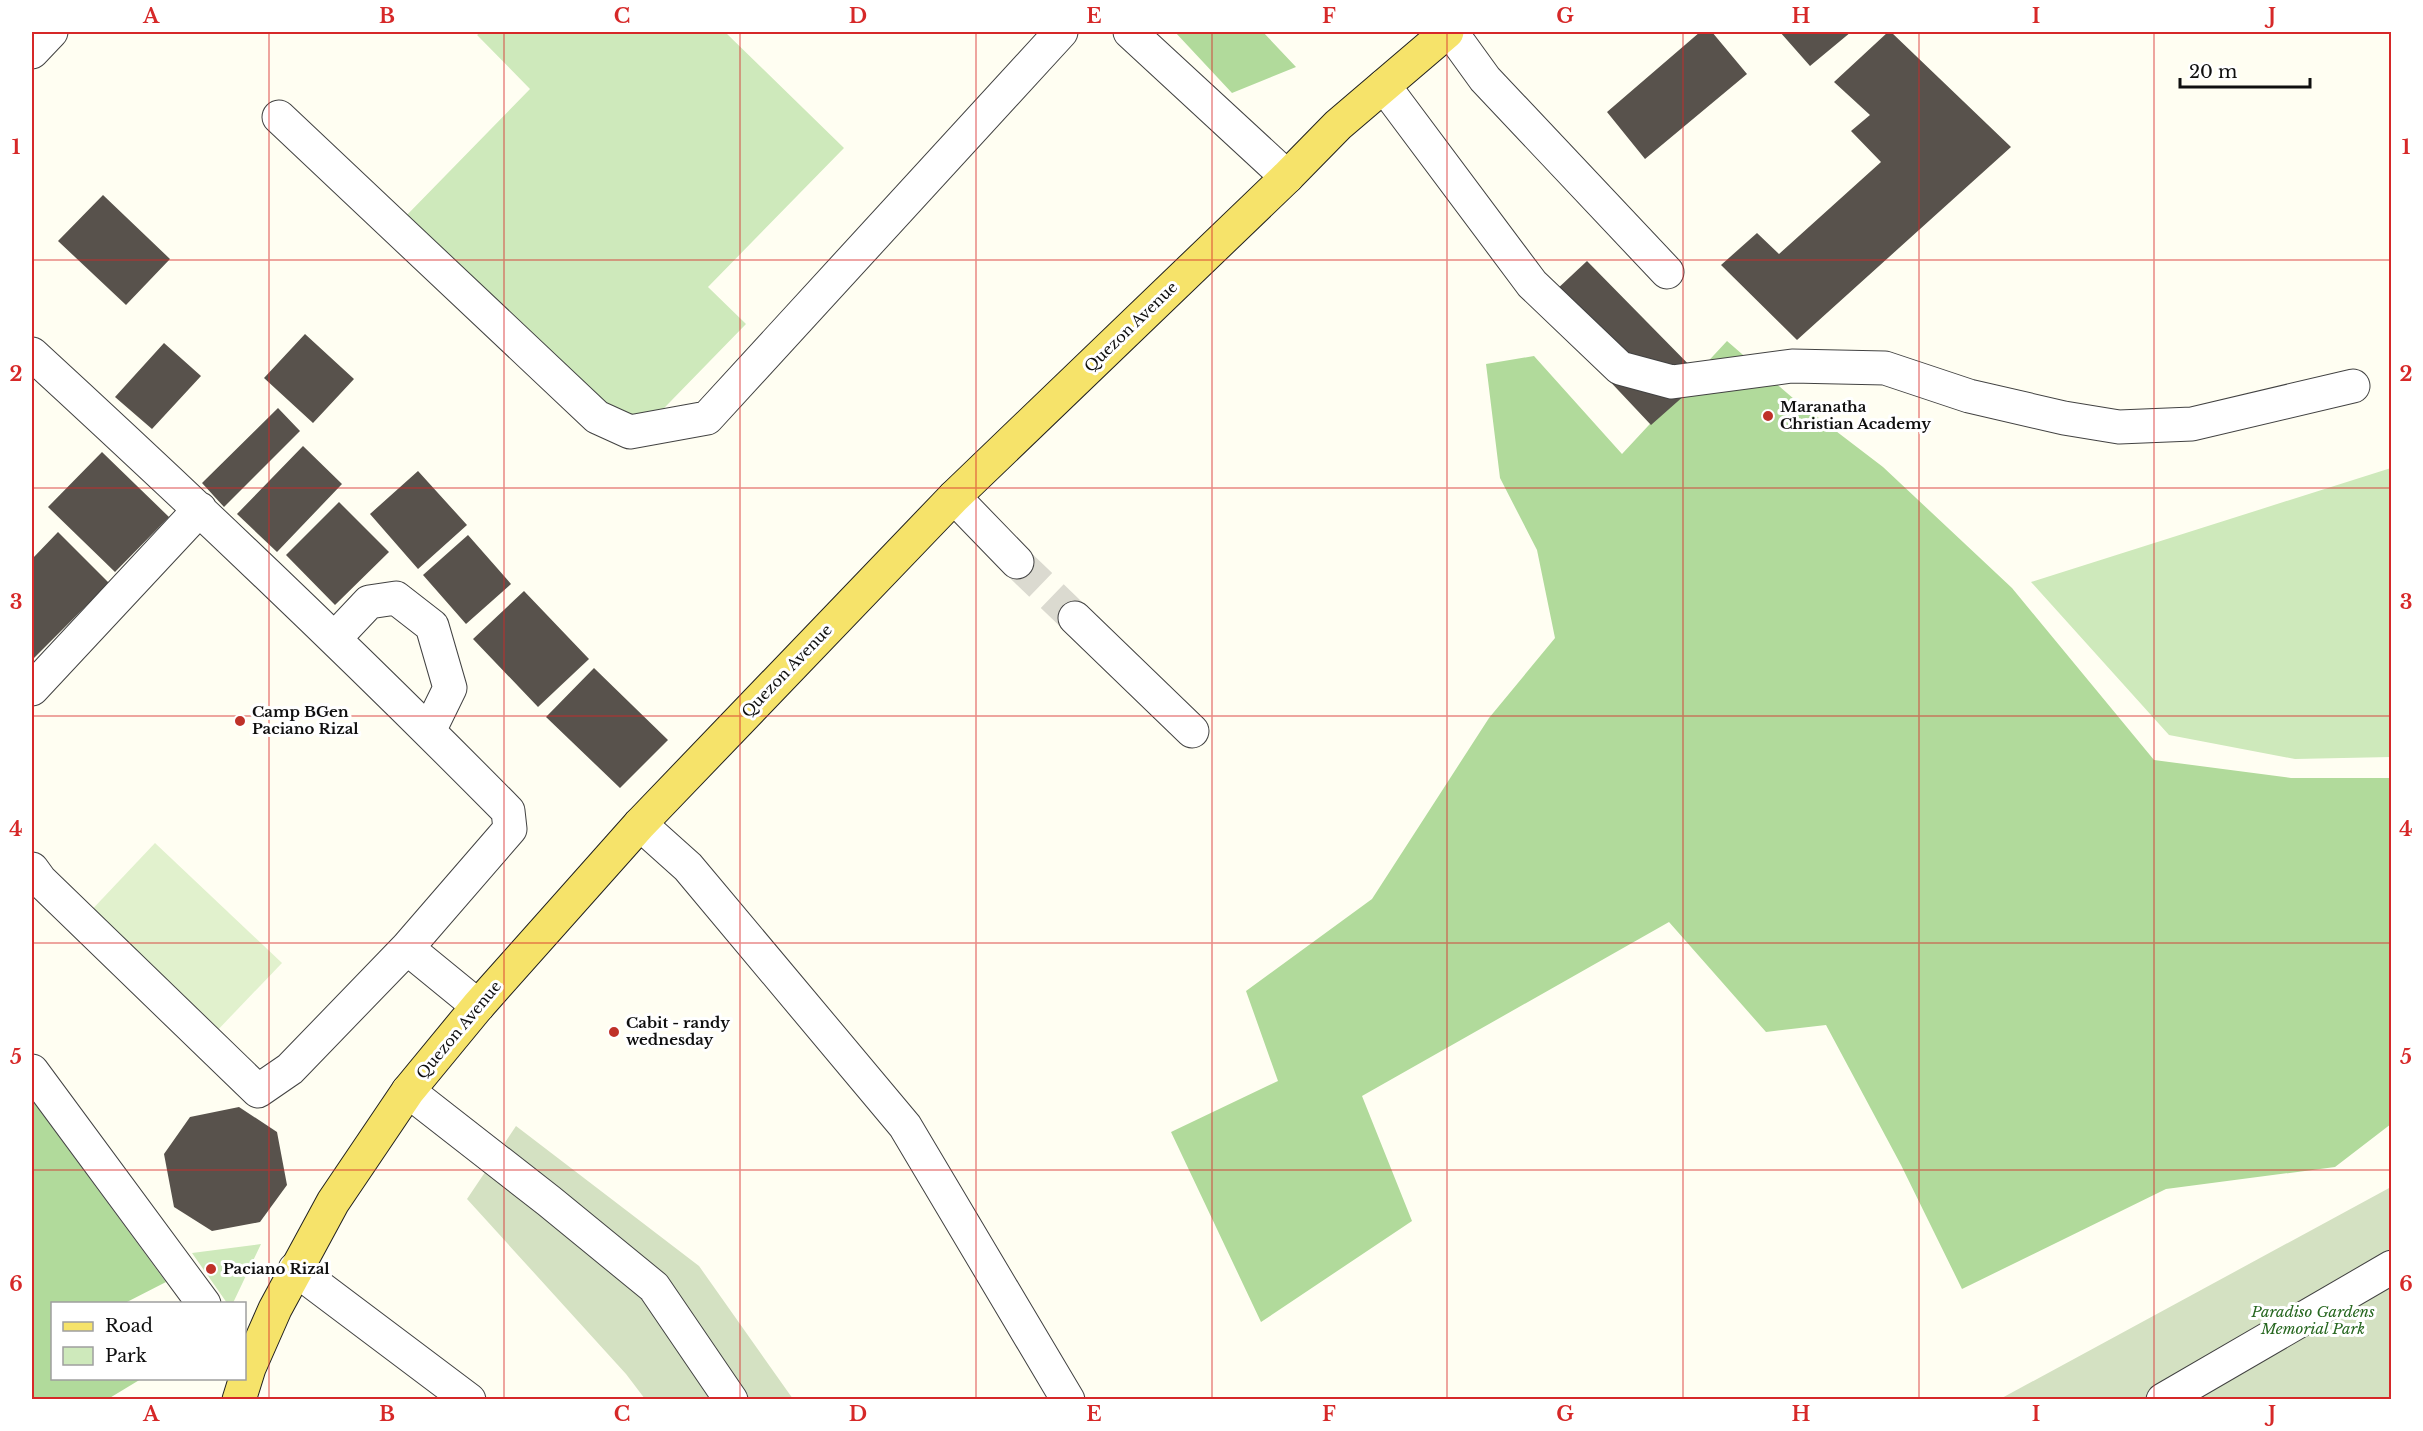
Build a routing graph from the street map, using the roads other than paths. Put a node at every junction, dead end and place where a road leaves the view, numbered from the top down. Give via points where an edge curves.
1 (51, 32) edge
2 (1061, 32) edge
3 (1130, 32) edge
4 (1449, 32) edge
5 (32, 52) edge
6 (1384, 86) junction
7 (279, 117) dead end
8 (1287, 177) junction
9 (1667, 272) dead end
10 (32, 354) edge
11 (2354, 386) dead end
12 (954, 497) junction
13 (200, 509) junction
14 (1017, 562) tunnel mouth
15 (1075, 618) tunnel mouth
16 (335, 638) junction
17 (32, 689) edge
18 (429, 731) junction
19 (1192, 731) dead end
20 (640, 825) junction
21 (32, 869) edge
22 (407, 948) junction
23 (478, 1006) junction
24 (32, 1071) edge
25 (408, 1091) junction
26 (2391, 1267) edge
27 (295, 1269) junction
28 (203, 1302) edge
29 (247, 1364) edge
30 (243, 1380) edge
31 (239, 1400) edge
32 (470, 1400) edge
33 (731, 1400) edge
34 (1068, 1400) edge
35 (2163, 1400) edge

1 - 5 street
2 - 7 street via 707,418 630,432 597,417
3 - 8 street
4 - 6 main road, Quezon Avenue
4 - 9 street via 1485,80
6 - 8 main road, Quezon Avenue via 1338,125
6 - 11 street via 1532,284 1620,368 1672,382 1792,366 1885,368 1969,396 2119,427 2192,424
8 - 12 main road, Quezon Avenue
10 - 13 street
12 - 14 street
12 - 20 main road, Quezon Avenue
13 - 16 street
13 - 17 street
15 - 19 street
16 - 18 street
16 - 18 street via 369,602 396,598 432,626 450,688
18 - 22 street via 508,811 510,829
20 - 23 main road, Quezon Avenue
20 - 34 street via 688,867 905,1126
21 - 22 street via 258,1091 290,1069
22 - 23 street
23 - 25 main road, Quezon Avenue
24 - 28 street
25 - 27 main road, Quezon Avenue via 333,1202
25 - 33 street via 654,1287
26 - 35 street
27 - 29 main road, Quezon Avenue
27 - 32 street
30 - 31 main road, Quezon Avenue

